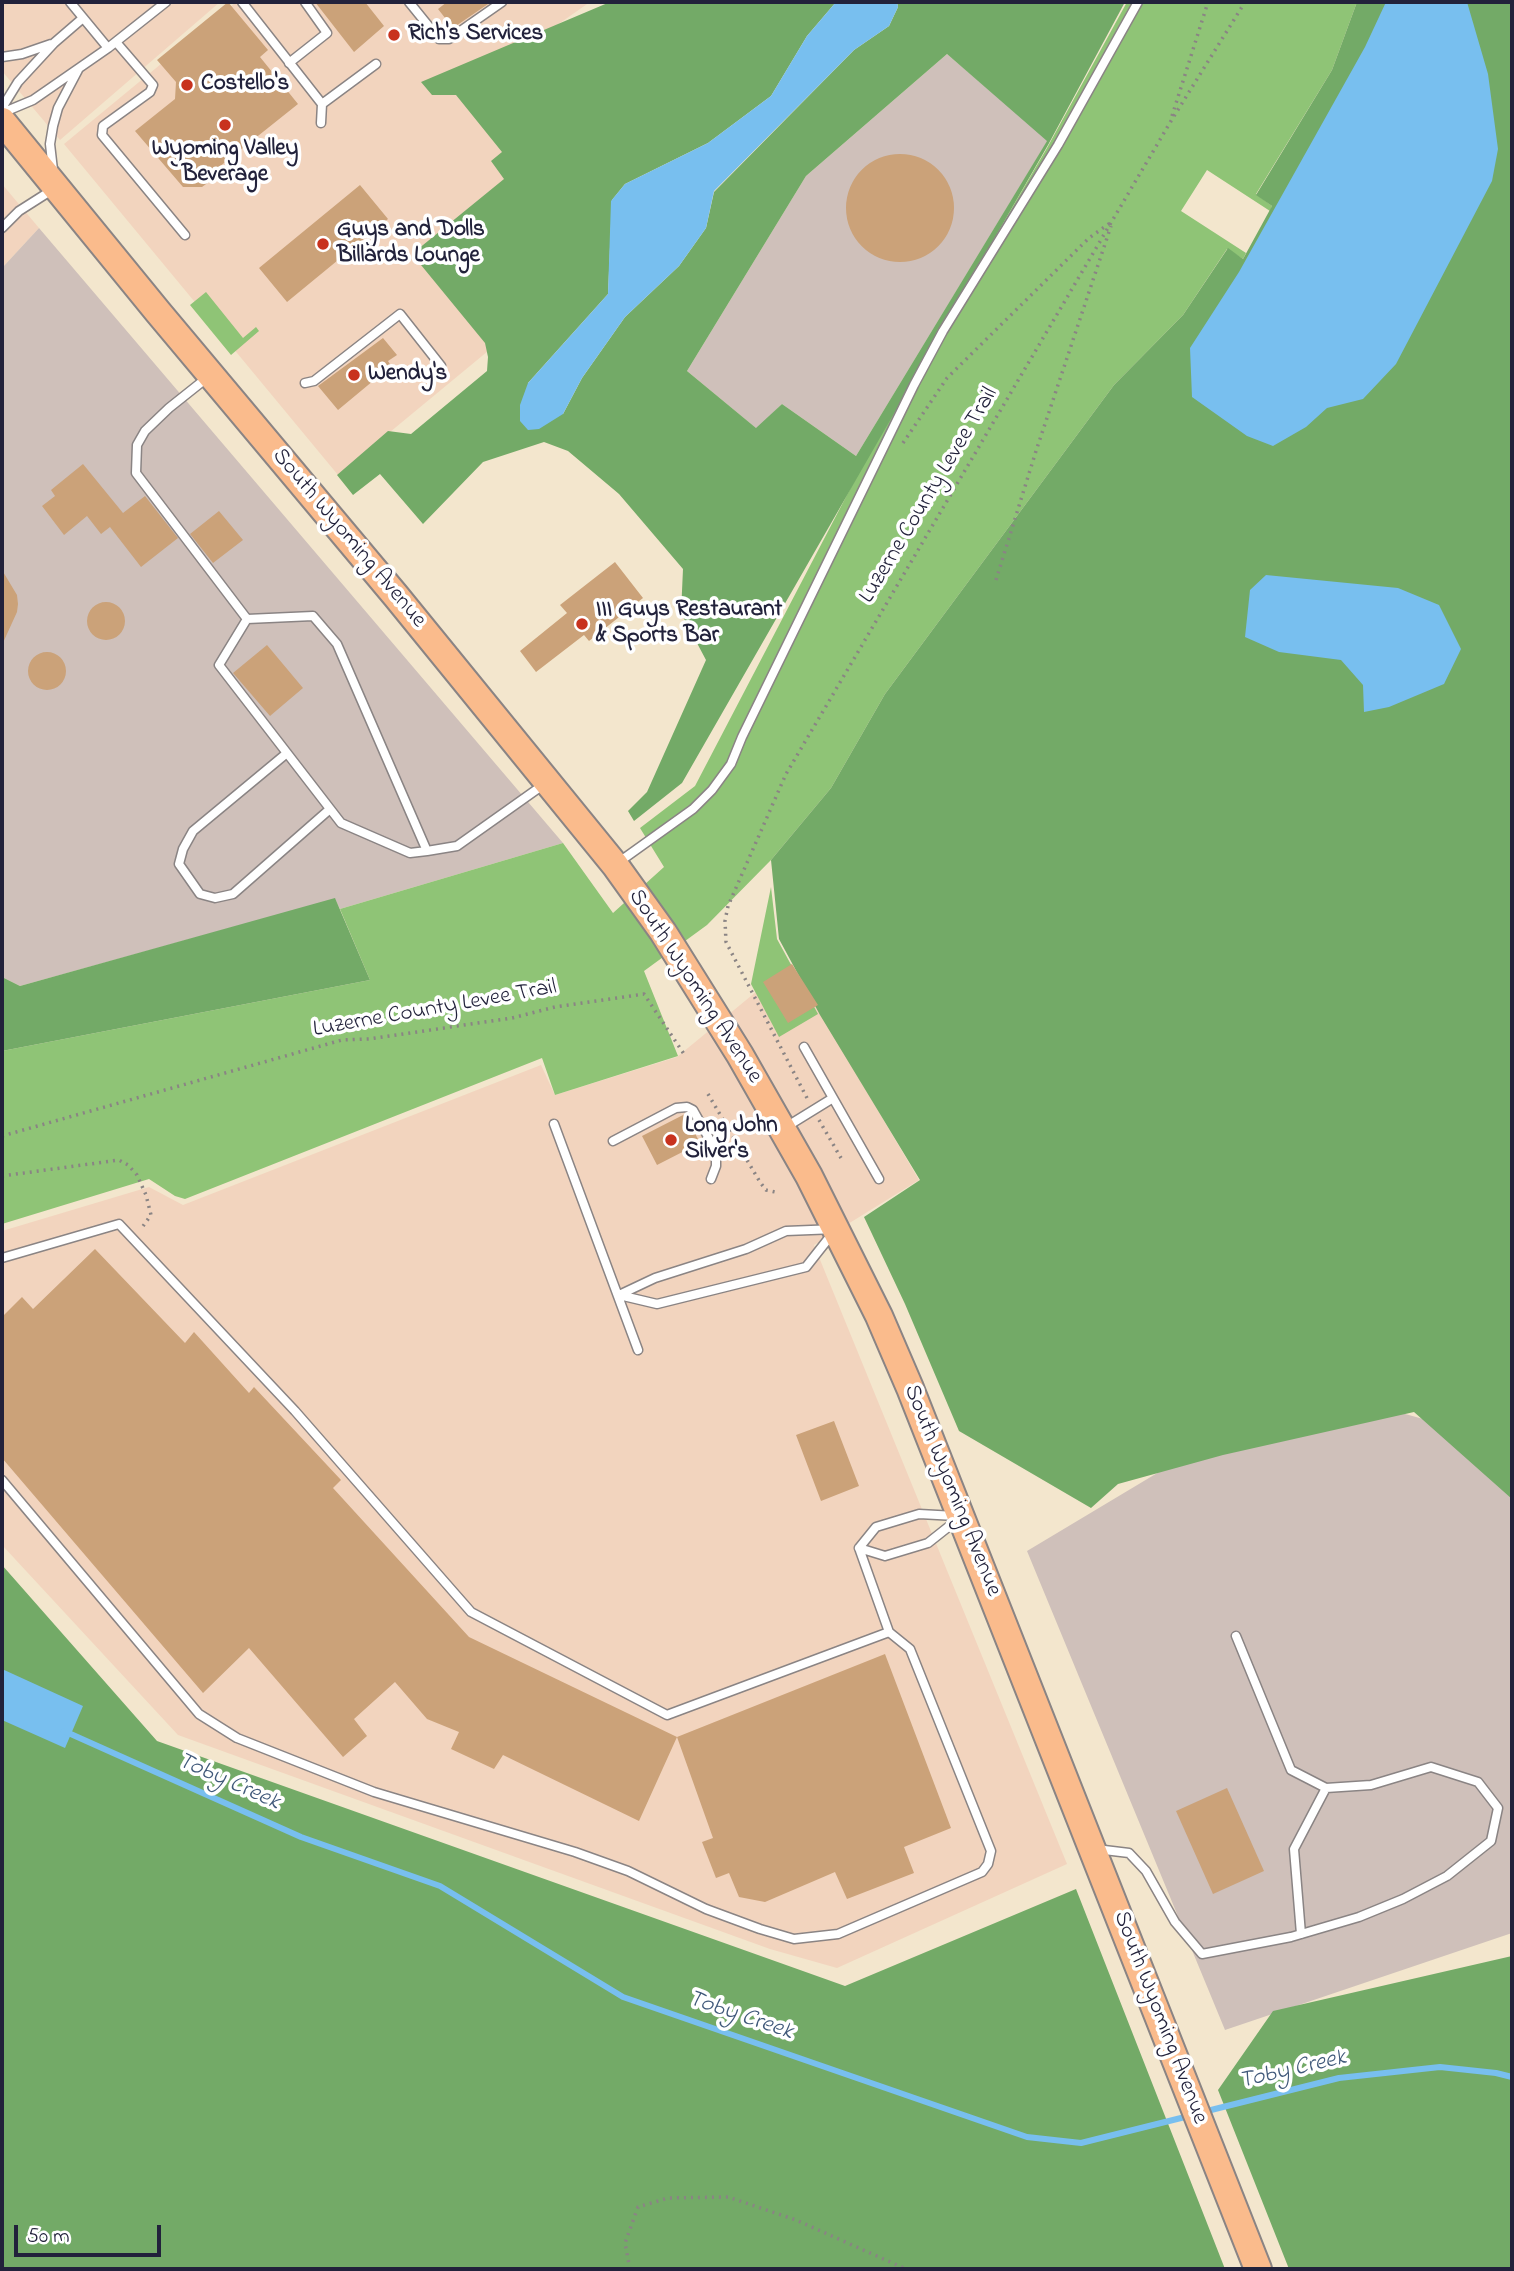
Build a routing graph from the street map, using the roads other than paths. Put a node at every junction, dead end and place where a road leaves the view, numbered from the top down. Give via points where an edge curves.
1 (70, 2) edge
2 (166, 2) edge
3 (242, 2) edge
4 (305, 2) edge
5 (409, 2) edge
6 (502, 2) edge
7 (1138, 2) edge
8 (83, 18) junction
9 (116, 42) junction
10 (54, 43) junction
11 (108, 48) junction
12 (2, 57) edge
13 (289, 63) junction
14 (376, 64) dead end
15 (79, 68) junction
16 (322, 104) junction
17 (2, 108) edge
18 (2, 113) edge
19 (2, 121) edge
20 (321, 123) dead end
21 (57, 188) junction
22 (2, 228) edge
23 (185, 235) dead end
24 (441, 366) dead end
25 (211, 375) junction
26 (305, 383) dead end
27 (247, 619) junction
28 (286, 753) junction
29 (548, 781) junction
30 (330, 809) junction
31 (427, 851) junction
32 (615, 865) junction
33 (804, 1047) dead end
34 (833, 1098) junction
35 (554, 1124) dead end
36 (784, 1129) junction
37 (613, 1141) dead end
38 (711, 1179) dead end
39 (879, 1179) dead end
40 (835, 1229) junction
41 (2, 1258) edge
42 (619, 1295) junction
43 (638, 1350) dead end
44 (2, 1480) edge
45 (962, 1517) junction
46 (859, 1548) junction
47 (888, 1632) junction
48 (1236, 1636) dead end
49 (1326, 1788) junction
50 (1093, 1849) junction
51 (1301, 1934) junction
52 (1258, 2269) edge

1 - 8 lane
2 - 9 lane
3 - 13 lane
4 - 13 lane via 327,33
5 - 6 lane via 439,39 449,39
7 - 32 lane via 1059,145 914,385 731,764 693,809
8 - 10 lane
8 - 11 lane
9 - 11 lane
9 - 23 lane via 153,85 150,92 103,126 102,135
10 - 12 lane
10 - 17 lane via 18,82
11 - 15 lane
13 - 16 lane
14 - 16 lane
15 - 18 lane via 33,100
15 - 21 lane via 53,127 51,162
16 - 20 lane
19 - 21 main road, South Wyoming Avenue
21 - 22 lane via 19,211
21 - 25 main road, South Wyoming Avenue
24 - 26 lane via 400,314 314,381
25 - 27 lane via 145,431 137,445 136,473
25 - 29 main road, South Wyoming Avenue
27 - 28 lane via 219,665
27 - 31 lane via 313,616 337,644
28 - 30 lane
28 - 30 lane via 193,831 180,864 200,894 215,898 233,894
29 - 31 lane via 457,846
29 - 32 main road, South Wyoming Avenue
30 - 31 lane via 341,823 410,853
32 - 36 main road, South Wyoming Avenue via 705,997
33 - 34 lane
34 - 36 lane
34 - 39 lane
35 - 42 lane
36 - 40 main road, South Wyoming Avenue
37 - 38 lane via 676,1108 687,1107 716,1151
40 - 42 lane via 786,1231
40 - 42 lane via 806,1267 657,1304
40 - 45 main road, South Wyoming Avenue via 911,1388
41 - 47 lane via 119,1224 295,1411 471,1612 667,1715
42 - 43 lane
44 - 47 lane via 199,1714 237,1738 374,1792 617,1867 706,1909 794,1939 838,1934 982,1872 988,1864 991,1852 910,1649
45 - 46 lane via 928,1543 885,1556
45 - 46 lane via 919,1514 876,1527
45 - 50 main road, South Wyoming Avenue
46 - 47 lane
48 - 49 lane via 1291,1770
49 - 51 lane via 1294,1849
49 - 51 lane via 1371,1785 1431,1767 1478,1782 1498,1808 1491,1841 1447,1876 1359,1917
50 - 51 lane via 1129,1853 1202,1954
50 - 52 main road, South Wyoming Avenue

